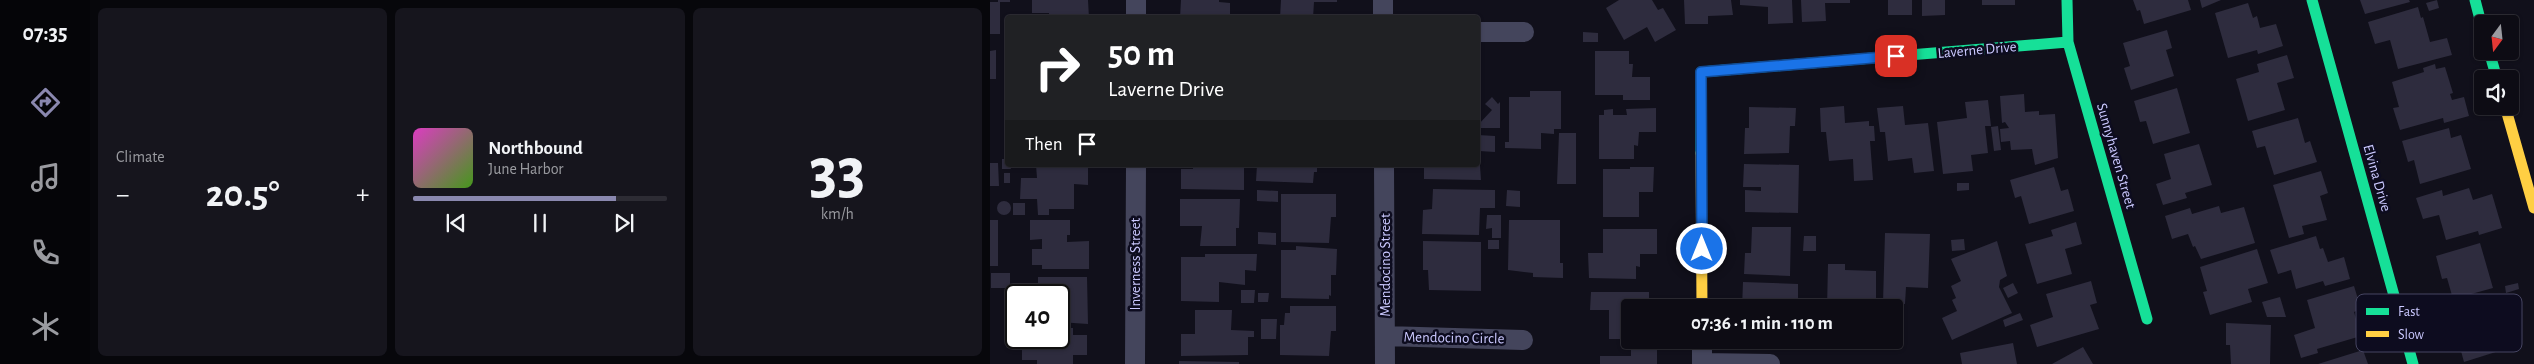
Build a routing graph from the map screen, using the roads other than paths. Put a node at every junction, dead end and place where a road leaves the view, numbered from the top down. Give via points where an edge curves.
1 (1136, 0) edge
2 (1383, 0) edge
3 (2067, 0) edge
4 (2312, 0) edge
5 (2475, 0) edge
6 (1136, 15) edge
7 (1383, 15) edge
8 (2479, 15) edge
9 (1480, 32) edge
10 (1524, 32) dead end
11 (2068, 42) junction
12 (2508, 115) edge
13 (1136, 167) edge
14 (1384, 167) edge
15 (2534, 208) edge
16 (2394, 294) edge
17 (1702, 299) edge
18 (2147, 319) dead end
19 (1385, 336) junction
20 (1523, 340) dead end
21 (1702, 349) edge
22 (1702, 363) edge
23 (1135, 364) edge
24 (1385, 364) edge
25 (1770, 364) edge

1 - 6 street
2 - 7 street
3 - 11 street, Sunnyhaven Street
4 - 16 street, Elvina Drive
5 - 8 street
9 - 10 street
11 - 17 street, Laverne Drive via 1701,72
11 - 18 street, Sunnyhaven Street
12 - 15 street
13 - 23 street, Inverness Street
14 - 19 street, Mendocino Street
19 - 20 street, Mendocino Circle
19 - 24 street, Mendocino Street
21 - 22 street
22 - 25 street

